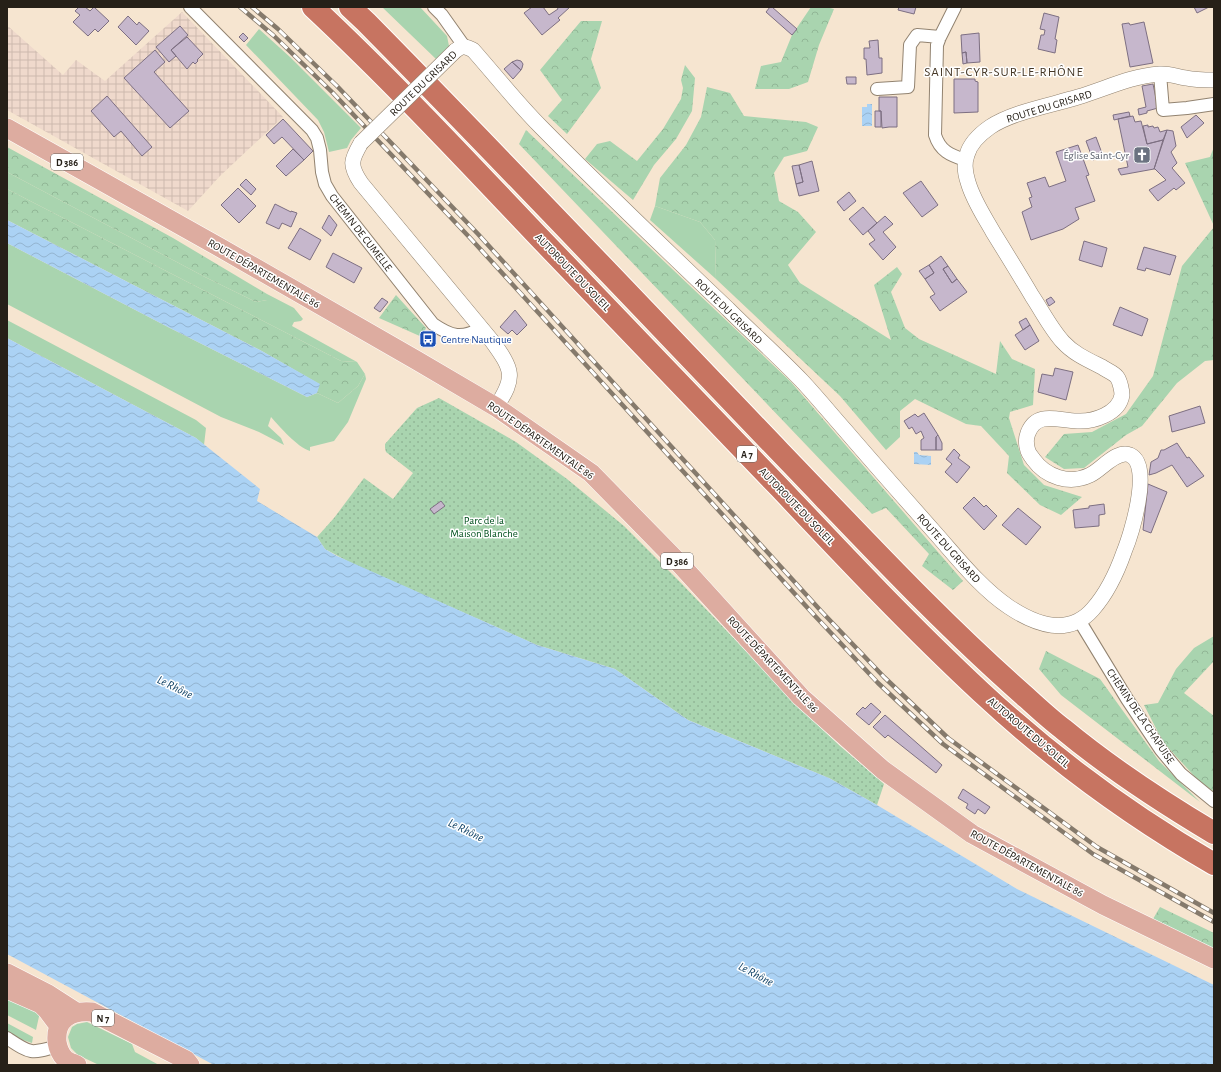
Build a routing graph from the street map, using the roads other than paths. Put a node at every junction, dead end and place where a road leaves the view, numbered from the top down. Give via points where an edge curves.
1 (190, 7) edge
2 (313, 7) edge
3 (350, 7) edge
4 (434, 7) edge
5 (955, 7) edge
6 (940, 37) junction
7 (460, 48) junction
8 (1160, 74) junction
9 (1214, 80) edge
10 (877, 89) dead end
11 (1214, 104) edge
12 (7, 128) edge
13 (965, 160) junction
14 (482, 328) junction
15 (496, 407) junction
16 (1080, 620) junction
17 (1214, 801) edge
18 (1214, 833) edge
19 (1214, 864) edge
20 (1214, 959) edge
21 (7, 973) edge
22 (7, 988) edge
23 (76, 1012) junction
24 (59, 1026) junction
25 (7, 1038) edge
26 (66, 1059) edge
27 (190, 1065) edge

1 - 14 street, CHEMIN DE CUMELLE via 312,130 320,150 325,184 332,196 433,324 447,333 464,336
2 - 19 highway, AUTOROUTE DU SOLEIL / A 7 via 428,120 940,654 1046,748 1114,799
3 - 18 highway, A 7 via 534,194 957,634 1063,729 1119,771
4 - 7 street via 442,15
5 - 6 street
6 - 10 street via 917,36 910,45 908,87
6 - 13 street via 937,45 935,135 944,151
7 - 14 street, ROUTE DU GRISARD, bridge via 361,143 352,164 361,183
7 - 16 street, ROUTE DU GRISARD via 473,50 536,123 801,380 990,593 1024,616 1043,624 1070,625
8 - 9 street, ROUTE DU GRISARD
8 - 11 street via 1163,110
8 - 13 street, ROUTE DU GRISARD via 1141,77 1004,119 977,137
12 - 15 main road, ROUTE DÉPARTEMENTALE 86 / D 386
13 - 16 street, ROUTE DU GRISARD via 968,182 975,199 1055,331 1074,352 1117,377 1122,393 1116,408 1108,414 1079,422 1048,418 1040,420 1029,430 1026,440 1028,451 1037,464 1049,475 1064,479 1079,479 1093,474 1114,458 1124,454 1133,456 1139,468 1140,486 1135,516 1124,552 1106,590 1090,612
14 - 15 street, ROUTE DU GRISARD via 502,356 509,371 509,383
15 - 20 main road, ROUTE DÉPARTEMENTALE 86 / D 386 via 591,473 681,565 801,697 883,770 972,834 1103,905
16 - 17 street, CHEMIN DE LA CHAPUISE via 1161,750 1182,774
21 - 23 main road, N 7
22 - 24 main road via 41,1004
23 - 24 main road, N 7 via 69,1015
23 - 27 main road, N 7 via 92,1012 186,1060
24 - 26 main road via 58,1031
25 - 26 street via 27,1051 38,1051

